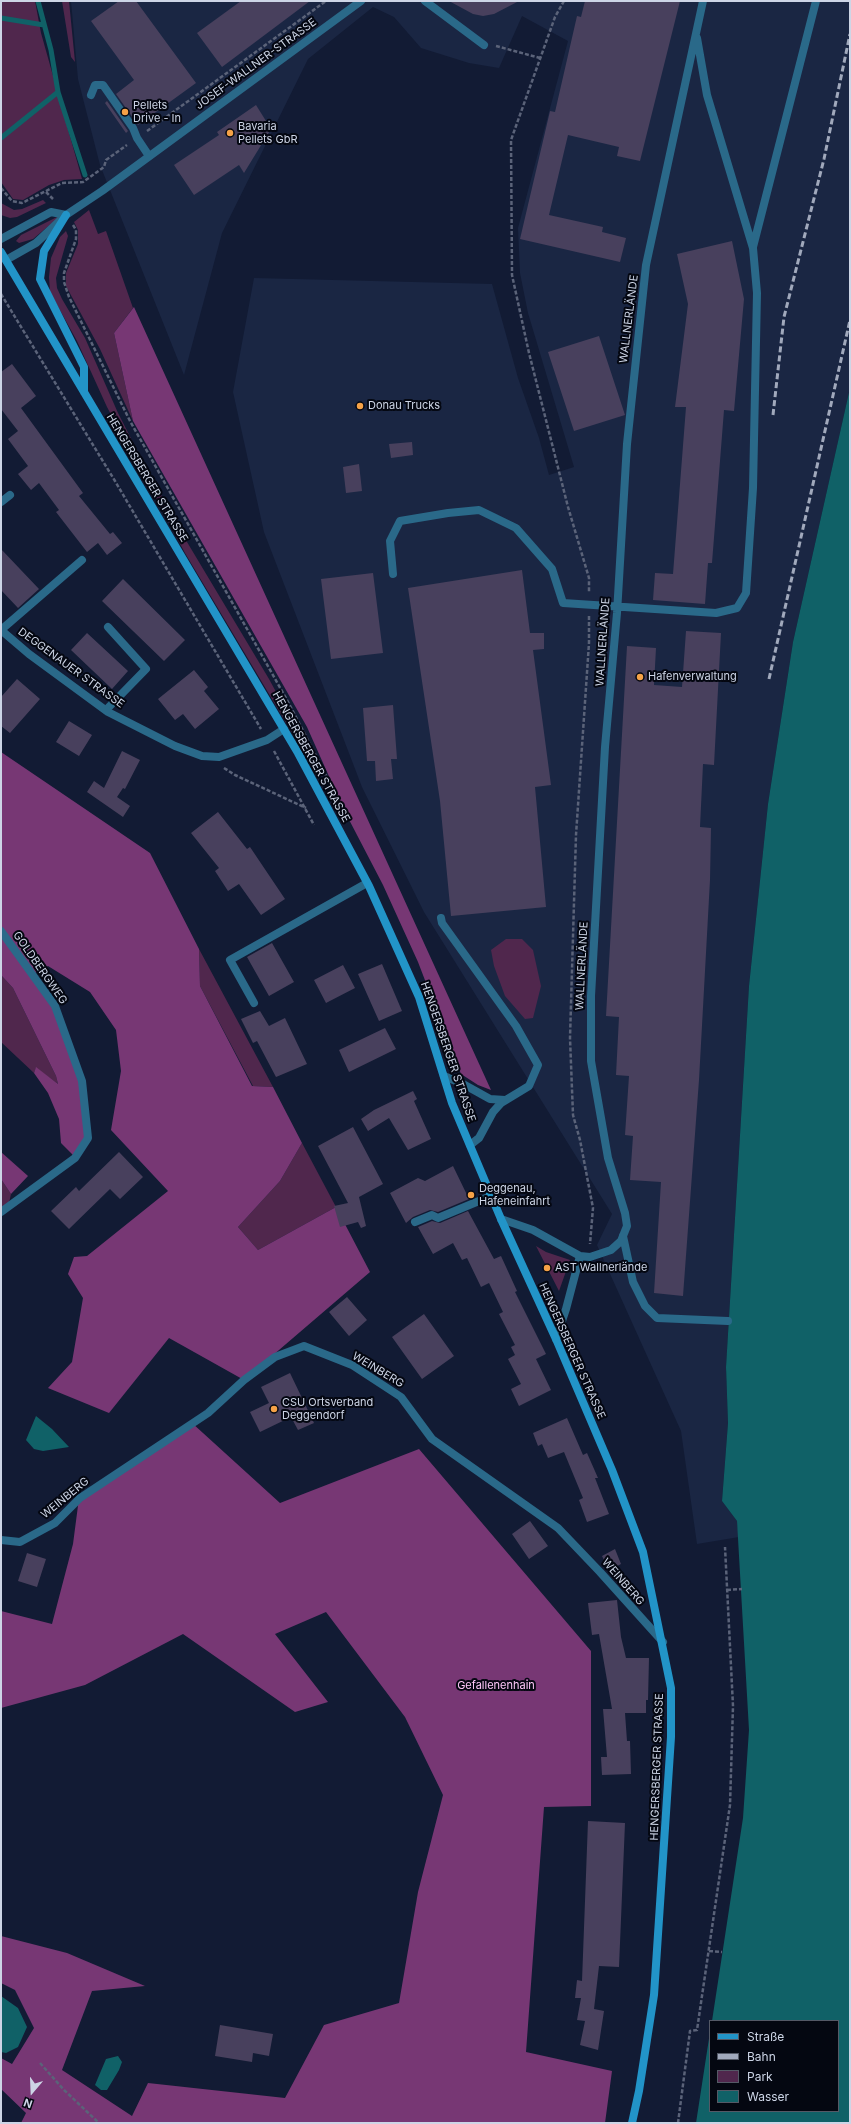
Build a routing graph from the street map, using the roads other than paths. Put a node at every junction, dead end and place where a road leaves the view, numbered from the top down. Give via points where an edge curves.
1 (361, 1) edge
2 (425, 1) edge
3 (703, 1) edge
4 (816, 1) edge
5 (696, 33) junction
6 (484, 45) road end
7 (91, 95) dead end
8 (149, 156) junction
9 (66, 215) junction
10 (1, 239) edge
11 (753, 248) junction
12 (1, 252) edge
13 (6, 260) junction
14 (84, 393) junction
15 (10, 495) dead end
16 (1, 502) edge
17 (82, 560) dead end
18 (393, 574) dead end
19 (616, 606) junction
20 (108, 627) dead end
21 (1, 630) edge
22 (106, 710) junction
23 (284, 729) junction
24 (367, 883) junction
25 (442, 918) dead end
26 (1, 931) edge
27 (254, 1003) dead end
28 (444, 1076) junction
29 (505, 1100) junction
30 (470, 1145) junction
31 (491, 1196) junction
32 (1, 1212) edge
33 (501, 1220) junction
34 (415, 1222) dead end
35 (623, 1236) junction
36 (580, 1256) junction
37 (728, 1321) dead end
38 (556, 1339) junction
39 (1, 1540) edge
40 (663, 1642) junction
41 (632, 2123) edge

1 - 8 street, JOSEF-WALLNER-STRASSE
2 - 6 street
3 - 5 street, WALLNERLÄNDE
4 - 11 street
5 - 11 street via 707,95
5 - 19 street, WALLNERLÄNDE via 646,265 627,444
7 - 8 street via 95,85 103,85 134,128 137,138
8 - 9 street, JOSEF-WALLNER-STRASSE
9 - 10 street via 51,212
9 - 13 street, JOSEF-WALLNER-STRASSE via 36,243
9 - 14 main road via 44,251 40,278 84,367
11 - 19 street via 757,292 753,488 746,593 737,608 716,613
12 - 13 main road, HENGERSBERGER STRASSE
13 - 14 main road, HENGERSBERGER STRASSE
14 - 23 main road, HENGERSBERGER STRASSE
15 - 16 street
17 - 21 street
18 - 19 street via 390,541 400,522 479,510 516,528 552,569 563,603
19 - 35 street, WALLNERLÄNDE via 591,988 591,1062 608,1158 625,1213 627,1226
20 - 22 street via 146,669
21 - 22 street, DEGGENAUER STRASSE via 29,654
22 - 23 street, DEGGENAUER STRASSE via 175,746 202,756 219,757 267,740
23 - 24 main road, HENGERSBERGER STRASSE via 322,795
24 - 27 street via 230,960
24 - 28 main road, HENGERSBERGER STRASSE via 419,997
25 - 29 street via 442,922 516,1026 538,1065 529,1086
26 - 32 street, GOLDBERGWEG via 56,1006 82,1081 88,1138 75,1158
28 - 29 street via 490,1099
28 - 30 main road, HENGERSBERGER STRASSE via 452,1103
29 - 30 street via 493,1112 479,1138
30 - 31 main road, HENGERSBERGER STRASSE
31 - 33 main road, HENGERSBERGER STRASSE
31 - 34 street via 438,1218 432,1215
33 - 36 street via 534,1230
33 - 38 main road, HENGERSBERGER STRASSE
35 - 36 street via 611,1250 590,1257
35 - 37 street via 633,1282 646,1306 657,1318
36 - 38 street
38 - 40 main road, HENGERSBERGER STRASSE via 612,1470 642,1552
39 - 40 street, WEINBERG via 20,1542 55,1523 80,1498 208,1413 244,1380 275,1357 304,1346 352,1365 402,1397 432,1439 558,1528
40 - 41 main road, HENGERSBERGER STRASSE via 671,1688 664,1863 654,1995

